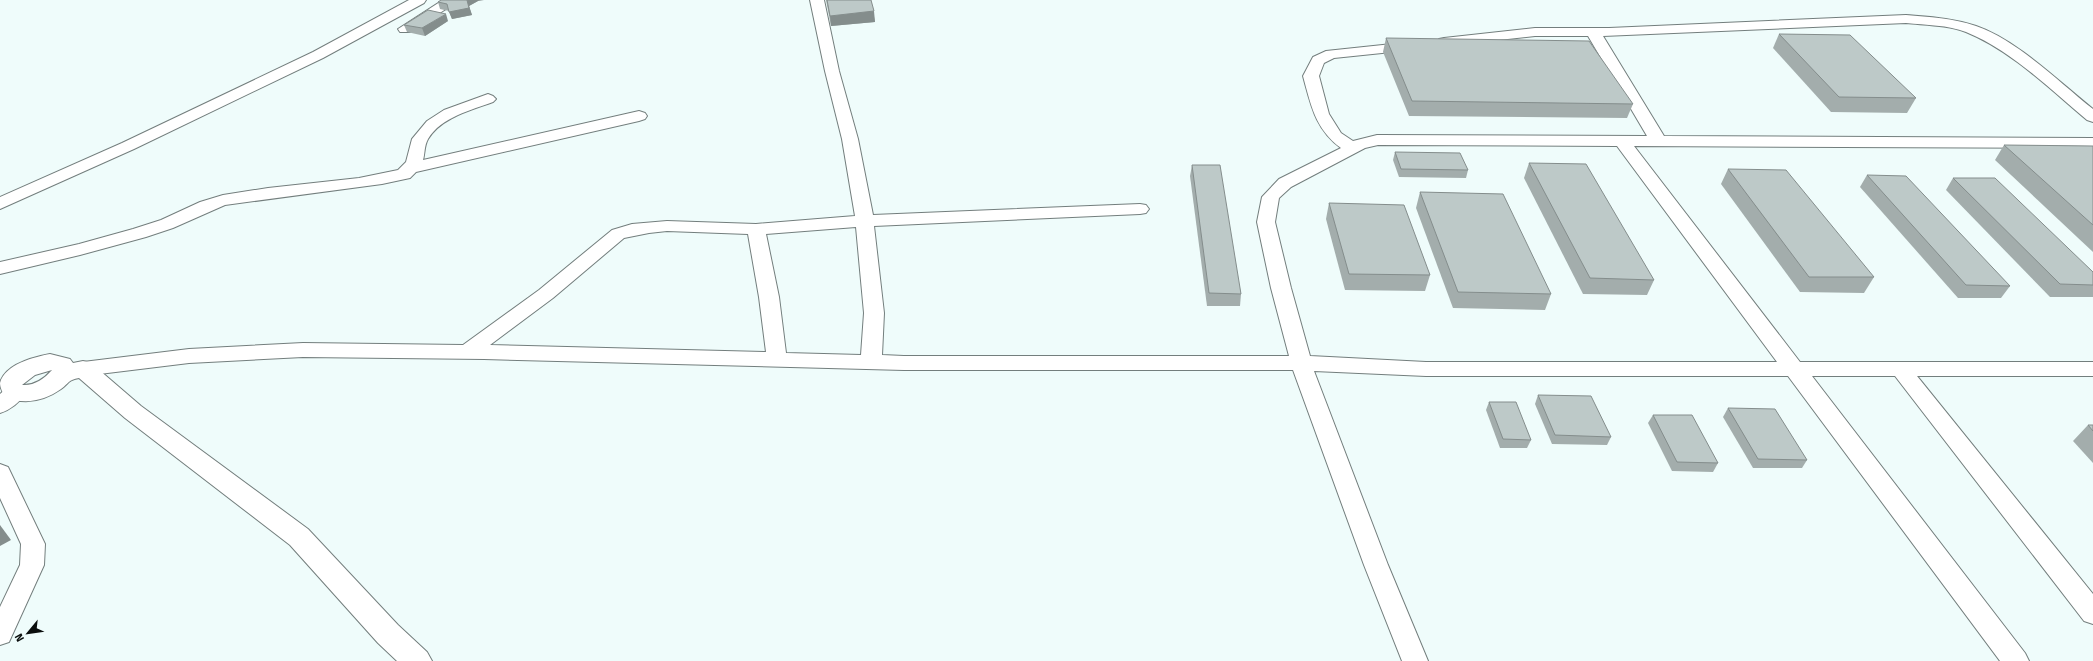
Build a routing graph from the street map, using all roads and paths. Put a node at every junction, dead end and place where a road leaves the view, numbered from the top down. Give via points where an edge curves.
1 (419, 0) edge
2 (454, 0) edge
3 (817, 0) edge
4 (405, 29) edge
5 (1593, 32) junction
6 (488, 99) dead end
7 (638, 116) dead end
8 (2093, 118) edge
9 (1622, 142) junction
10 (1659, 142) junction
11 (2093, 143) edge
12 (1352, 148) junction
13 (412, 168) junction
14 (0, 204) edge
15 (1140, 209) dead end
16 (865, 221) junction
17 (756, 229) junction
18 (0, 268) edge
19 (466, 352) junction
20 (777, 360) junction
21 (871, 362) junction
22 (1302, 363) junction
23 (1795, 370) junction
24 (1901, 370) junction
25 (2093, 370) edge
26 (73, 371) junction
27 (6, 393) edge
28 (0, 473) edge
29 (2093, 614) edge
30 (0, 634) edge
31 (417, 661) edge
32 (1415, 661) edge
33 (2016, 661) edge

1 - 14 street via 318,55
2 - 4 street
3 - 16 street via 850,139
5 - 8 street via 1792,26 1906,19 1943,22 1971,29 2005,46
5 - 10 street
5 - 12 street via 1535,32 1331,54 1318,60 1311,76 1321,114 1335,136
6 - 13 street via 440,118 431,126 420,141 417,159
7 - 13 street
9 - 10 street
9 - 12 street via 1377,140
9 - 23 street
10 - 11 street
12 - 22 street via 1284,183 1271,197 1266,222
13 - 18 street via 404,174 392,177 222,200 160,227
15 - 16 street
16 - 17 street
16 - 21 street via 874,313
17 - 19 street via 652,226 630,229 618,234 546,294
17 - 20 street
19 - 20 street
19 - 26 street via 303,350 189,356
20 - 21 street
21 - 22 street
22 - 23 street via 1426,369
22 - 32 street via 1376,565
23 - 24 street
23 - 33 street
24 - 25 street
24 - 29 street
26 - 27 street via 50,362 42,364 25,370 13,380
26 - 31 street via 134,412 299,537 388,634
28 - 30 street via 33,544 32,565

